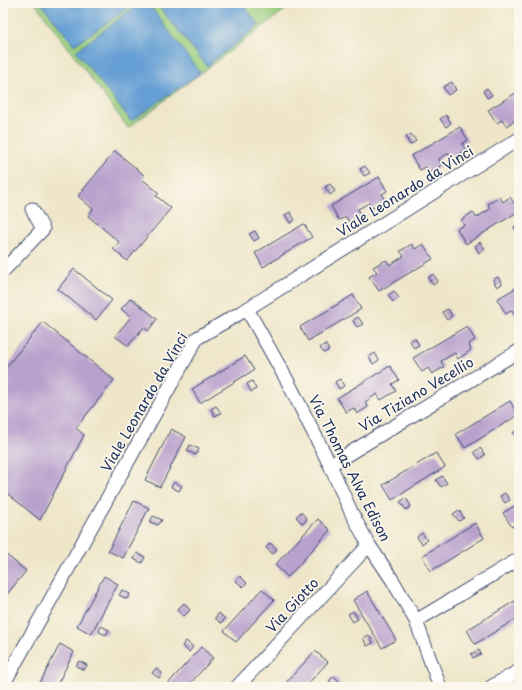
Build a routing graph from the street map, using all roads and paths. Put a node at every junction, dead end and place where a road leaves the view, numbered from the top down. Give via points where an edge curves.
1 (519, 140) edge
2 (32, 209) dead end
3 (3, 271) edge
4 (246, 309) junction
5 (519, 351) edge
6 (330, 464) junction
7 (369, 546) junction
8 (519, 559) edge
9 (416, 621) junction
10 (515, 678) edge
11 (3, 685) edge
12 (237, 687) edge
13 (440, 687) edge
14 (491, 687) edge

1 - 4 street, Viale Leonardo da Vinci
2 - 3 street via 43,229
4 - 6 street, Via Thomas Alva Edison via 288,382
4 - 11 street, Viale Leonardo da Vinci via 197,338
5 - 6 street, Via Tiziano Vecellio
6 - 7 street, Via Thomas Alva Edison
7 - 9 street, Via Thomas Alva Edison
7 - 12 street, Via Giotto
8 - 9 street
9 - 13 street, Via Thomas Alva Edison
10 - 14 street

